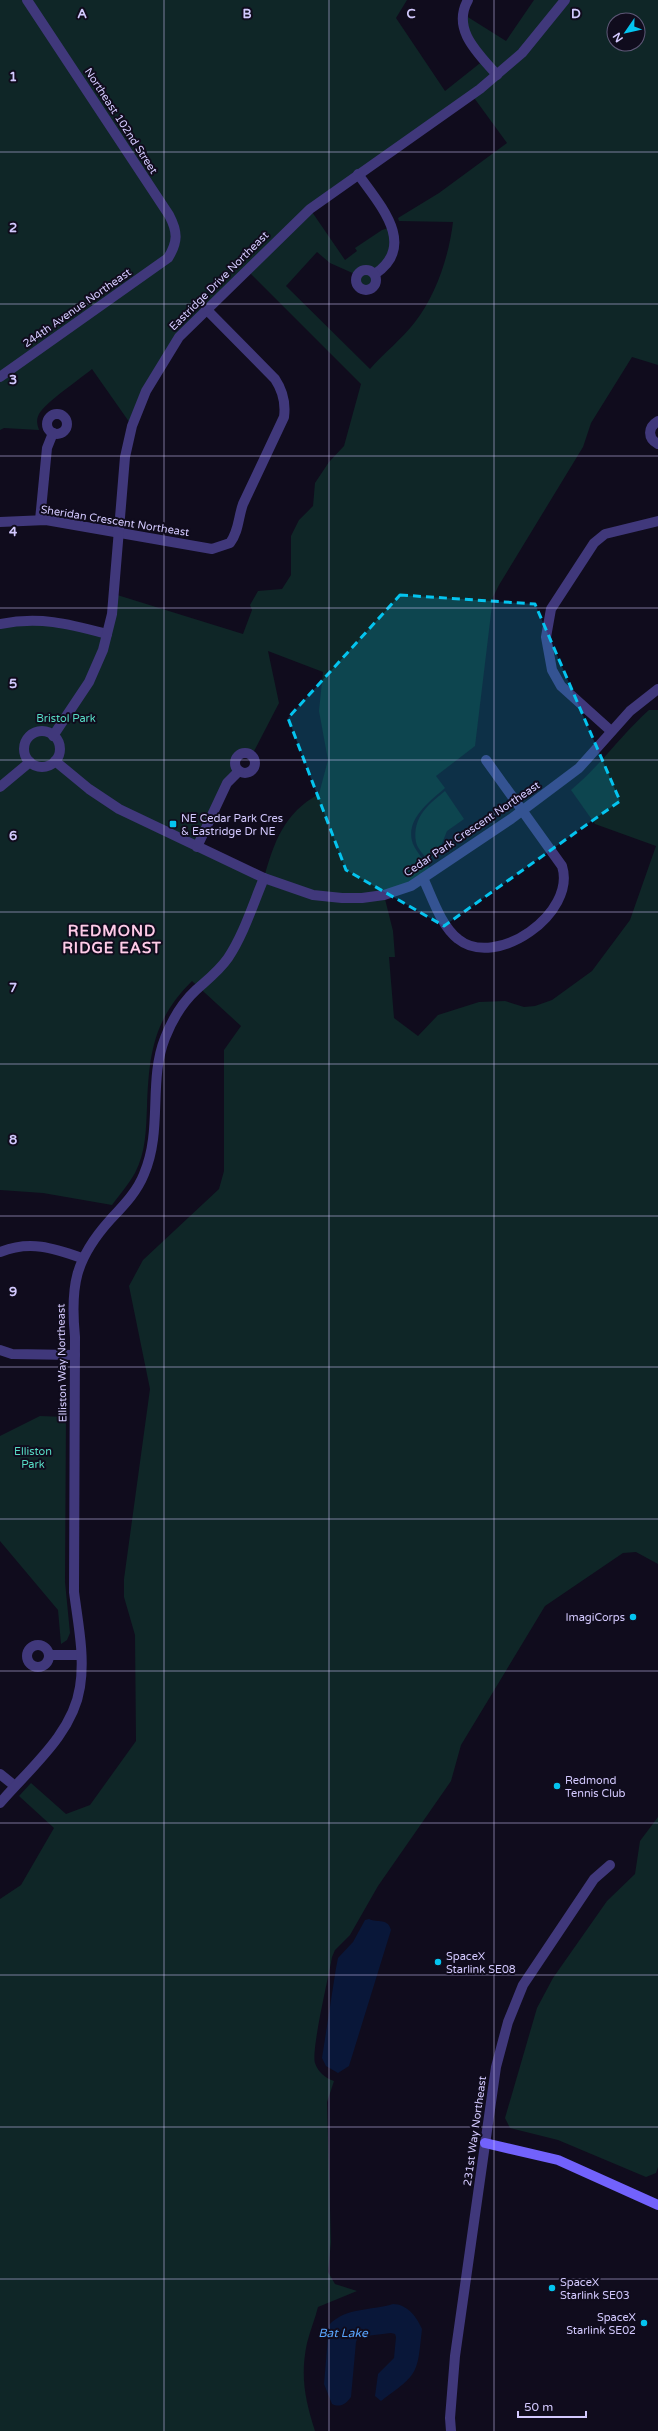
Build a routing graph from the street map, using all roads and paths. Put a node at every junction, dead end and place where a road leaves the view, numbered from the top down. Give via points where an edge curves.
1 (27, 0) edge
2 (468, 0) edge
3 (565, 0) edge
4 (497, 75) junction
5 (358, 174) junction
6 (168, 258) joint
7 (375, 274) dead end
8 (206, 309) junction
9 (0, 376) edge
10 (658, 421) edge
11 (53, 433) dead end
12 (658, 444) edge
13 (40, 520) junction
14 (658, 521) edge
15 (0, 522) edge
16 (120, 532) junction
17 (0, 624) edge
18 (107, 634) junction
19 (658, 689) edge
20 (610, 731) junction
21 (53, 736) junction
22 (486, 760) dead end
23 (55, 761) junction
24 (30, 762) junction
25 (239, 771) dead end
26 (0, 787) edge
27 (523, 810) junction
28 (197, 847) junction
29 (264, 878) junction
30 (423, 878) junction
31 (0, 1252) edge
32 (82, 1258) junction
33 (0, 1350) edge
34 (75, 1355) junction
35 (49, 1655) dead end
36 (81, 1655) junction
37 (0, 1774) edge
38 (14, 1786) junction
39 (0, 1803) edge
40 (610, 1865) dead end
41 (485, 2143) junction
42 (658, 2205) edge
43 (451, 2431) edge

1 - 6 street, Northeast 102nd Street via 174,225 176,245
2 - 4 street via 462,21 464,31 469,42
3 - 4 street, Eastridge Drive Northeast via 522,53
4 - 5 street, Eastridge Drive Northeast
5 - 7 street via 386,214 394,232 391,259
5 - 8 street, Eastridge Drive Northeast via 294,222
6 - 9 street, 244th Avenue Northeast
8 - 16 street, Eastridge Drive Northeast via 179,337 164,358 136,414 125,457
8 - 16 street, Sheridan Crescent Northeast via 275,379 285,406 280,427 239,515 237,532 230,543 212,549
10 - 12 street via 652,424 649,430 651,437
11 - 13 street via 47,448
13 - 15 street, Sheridan Crescent Northeast
13 - 16 street, Sheridan Crescent Northeast
14 - 20 street via 605,534 594,543 551,609 546,637 552,670 561,686
16 - 18 street, Eastridge Drive Northeast via 112,614
17 - 18 street via 36,619
18 - 21 street, Eastridge Drive Northeast via 88,682
19 - 20 street, Cedar Park Crescent Northeast via 637,704
20 - 27 street, Cedar Park Crescent Northeast via 579,768
21 - 23 street via 57,740 59,750
21 - 24 street via 42,731 31,735 24,751
22 - 27 street
23 - 24 street via 40,767
23 - 28 street, Cedar Park Crescent Northeast via 119,809
24 - 26 street
25 - 28 street via 227,783
27 - 30 street, Cedar Park Crescent Northeast
27 - 30 street via 556,854 564,878 560,900 552,912 525,935 490,948 464,944 448,927
28 - 29 street, Cedar Park Crescent Northeast
29 - 30 street, Cedar Park Crescent Northeast via 312,895 342,898 384,895 411,886
29 - 32 street, Elliston Way Northeast via 236,946 228,958 186,1001 170,1026 159,1060 156,1130 150,1160 136,1191 101,1230
31 - 32 street via 21,1246 41,1245
32 - 34 street, Elliston Way Northeast via 73,1303
33 - 34 street via 12,1354
34 - 36 street, Elliston Way Northeast via 74,1592
35 - 36 street
36 - 38 street, Elliston Way Northeast via 80,1688 68,1721 57,1738
37 - 38 street
38 - 39 street, Elliston Way Northeast
40 - 41 street, 231st Way Northeast via 594,1879 523,1985 508,2022 496,2067
41 - 42 street via 558,2160
41 - 43 street, 231st Way Northeast via 455,2356

